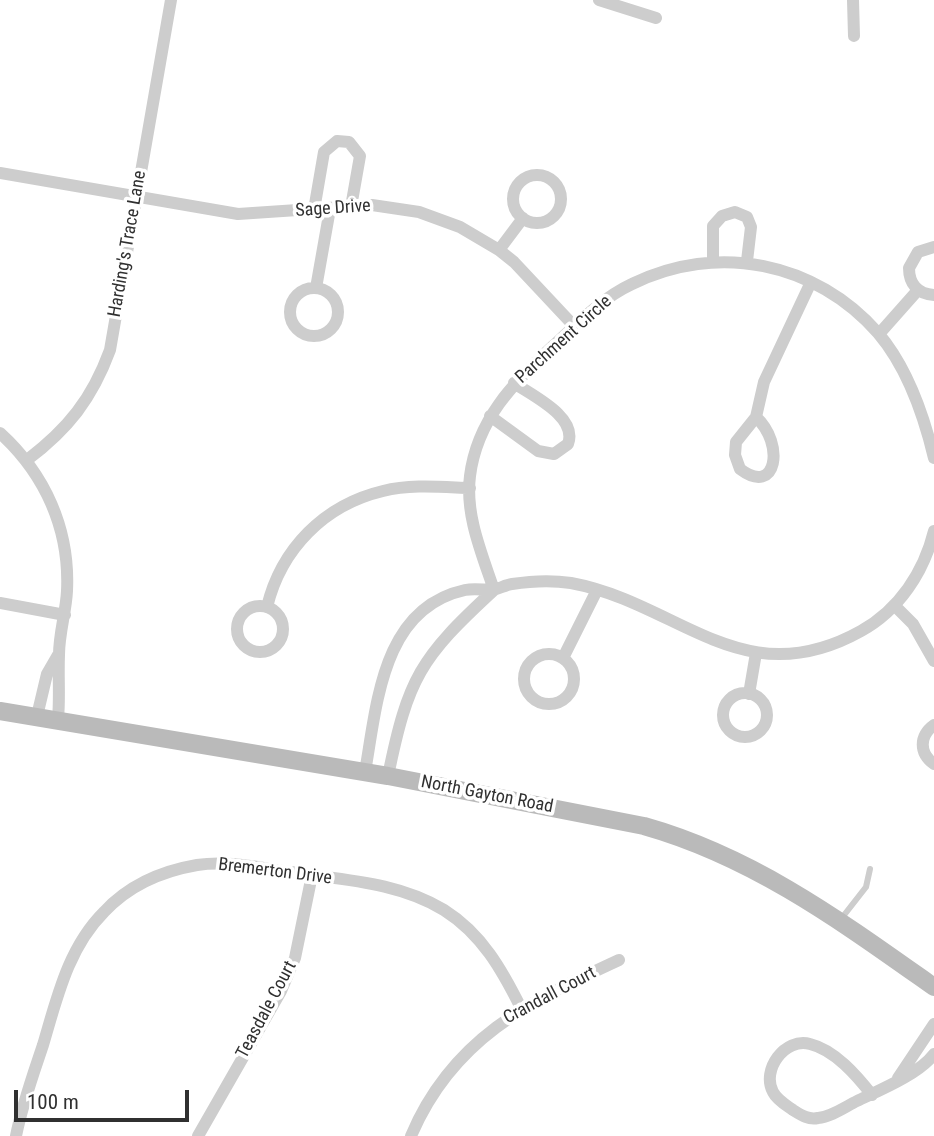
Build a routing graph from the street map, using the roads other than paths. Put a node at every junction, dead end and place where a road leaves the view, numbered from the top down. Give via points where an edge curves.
1 (171, 0) edge
2 (599, 0) edge
3 (853, 0) edge
4 (656, 18) dead end
5 (854, 36) dead end
6 (0, 173) edge
7 (137, 196) junction
8 (351, 207) junction
9 (330, 209) junction
10 (314, 210) junction
11 (523, 218) dead end
12 (934, 247) edge
13 (499, 250) junction
14 (747, 261) junction
15 (713, 262) junction
16 (811, 282) junction
17 (316, 288) dead end
18 (918, 290) junction
19 (934, 295) edge
20 (574, 326) junction
21 (879, 334) junction
22 (514, 383) junction
23 (490, 416) junction
24 (756, 417) junction
25 (0, 433) edge
26 (934, 458) edge
27 (27, 460) junction
28 (470, 488) junction
29 (934, 531) edge
30 (494, 590) junction
31 (597, 590) junction
32 (0, 603) edge
33 (894, 605) junction
34 (267, 607) dead end
35 (65, 615) junction
36 (757, 653) junction
37 (58, 654) junction
38 (563, 658) junction
39 (934, 662) edge
40 (749, 694) dead end
41 (0, 710) edge
42 (37, 716) junction
43 (58, 719) junction
44 (934, 725) edge
45 (934, 764) edge
46 (365, 772) junction
47 (388, 776) junction
48 (870, 869) dead end
49 (312, 875) junction
50 (840, 920) junction
51 (619, 960) dead end
52 (934, 987) edge
53 (522, 1008) junction
54 (934, 1024) edge
55 (934, 1054) edge
56 (898, 1079) junction
57 (872, 1094) junction
58 (16, 1136) edge
59 (198, 1136) edge
60 (411, 1136) edge

1 - 7 street, Harding's Trace Lane
2 - 4 street
3 - 5 street
6 - 7 street, Sage Drive
7 - 10 street, Sage Drive via 238,214
7 - 27 street, Harding's Trace Lane via 110,350 99,379 76,416
8 - 9 street, Sage Drive
8 - 10 street via 360,156 349,142 337,141 324,152
8 - 13 street, Sage Drive via 372,205 419,212 460,227
9 - 10 street, Sage Drive
9 - 17 street
11 - 13 street
12 - 18 street via 918,252 911,262 911,280
13 - 20 street, Sage Drive
14 - 15 street, Parchment Circle
14 - 15 street via 751,227 747,217 734,212 713,226
14 - 16 street, Parchment Circle
15 - 20 street, Parchment Circle via 675,268 632,284
16 - 21 street, Parchment Circle via 851,307
16 - 24 street via 764,382
18 - 19 street
18 - 21 street
20 - 22 street, Parchment Circle
21 - 26 street, Parchment Circle via 908,385
22 - 23 street, Parchment Circle
22 - 23 street via 566,422 568,444 554,454 543,453
23 - 28 street, Parchment Circle via 475,451
24 - 24 street via 741,433 735,455 740,469 756,475 772,468 775,454 770,433
25 - 27 street
27 - 35 street via 50,499 62,534
28 - 30 street, Parchment Circle via 475,532
28 - 34 street via 405,488 344,506 296,545 278,571
29 - 33 street via 924,561
30 - 31 street via 545,581
30 - 46 street via 478,588 447,596 428,607 400,637 380,686
30 - 47 street via 452,629 419,670 401,715
31 - 36 street via 719,643
31 - 38 street
32 - 35 street
33 - 36 street via 868,627 823,648
33 - 39 street via 913,624
35 - 37 street
36 - 40 street
37 - 42 street via 47,674
37 - 43 street
38 - 38 street via 544,654 528,664 524,683 534,699 553,704 569,693 573,674
41 - 42 street, North Gayton Road
42 - 43 street, North Gayton Road
43 - 46 street, North Gayton Road
44 - 45 street via 922,742
46 - 47 street, North Gayton Road
47 - 50 street, North Gayton Road via 680,836 742,862
48 - 50 lane via 866,887
49 - 53 street, Bremerton Drive via 404,891 444,910 490,952
49 - 58 street, Bremerton Drive via 235,864 198,865 156,877 117,900 91,926 73,955
49 - 59 street, Teasdale Court via 295,958
50 - 52 street, North Gayton Road
51 - 53 street, Crandall Court
53 - 60 street, Crandall Court via 458,1059 434,1091
54 - 56 street
55 - 56 street via 922,1067
56 - 57 street
57 - 57 street via 810,1118 780,1100 769,1076 782,1052 806,1043 854,1073

